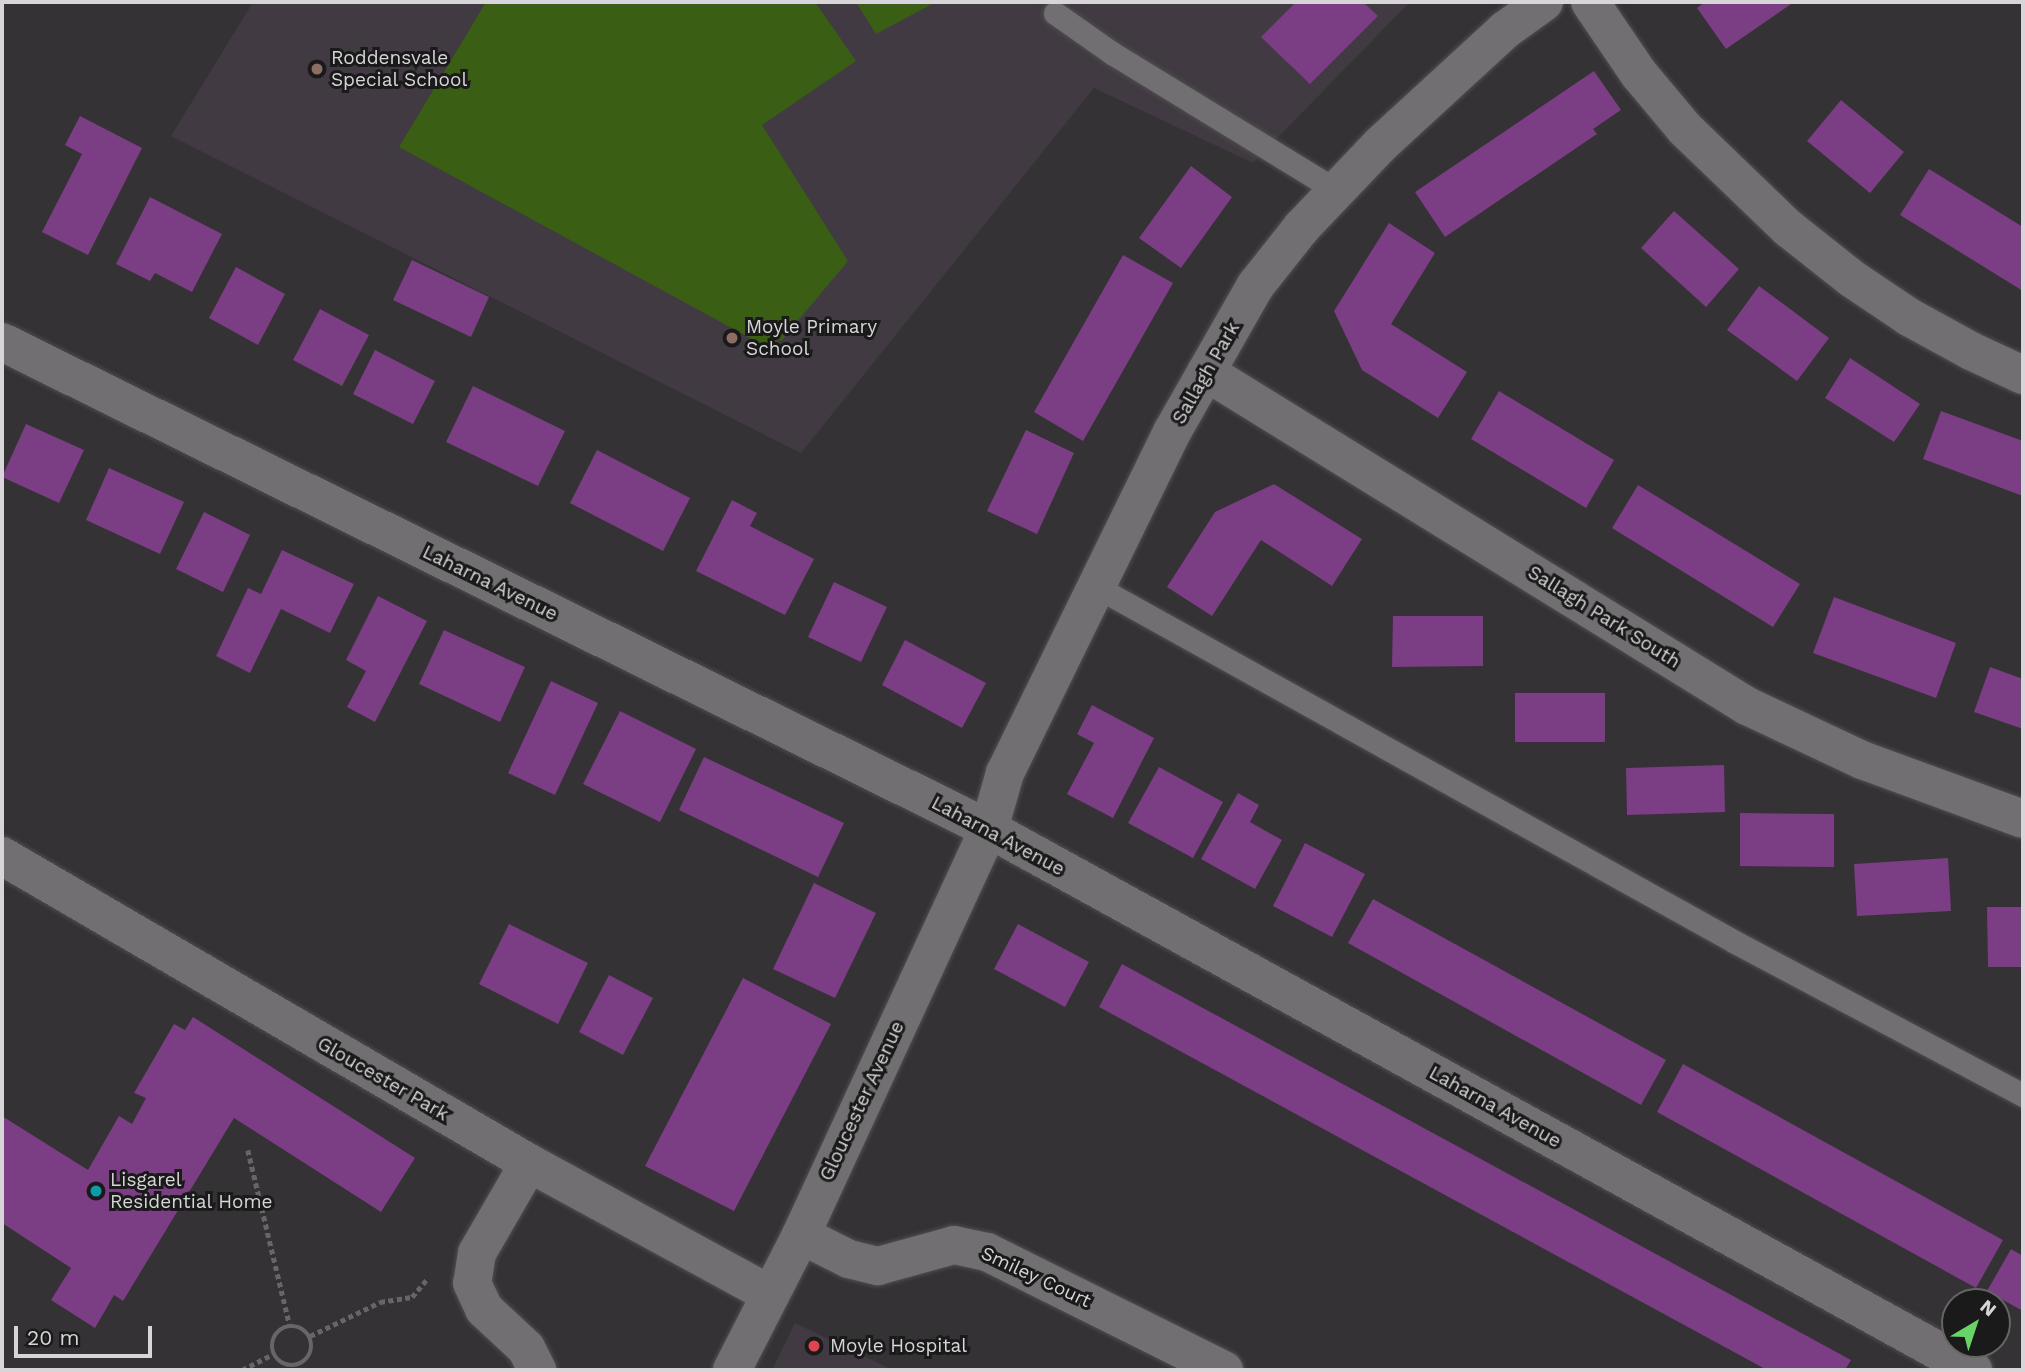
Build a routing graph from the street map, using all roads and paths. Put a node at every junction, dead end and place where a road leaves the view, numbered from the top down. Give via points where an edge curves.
1 (1544, 2) edge
2 (1590, 2) edge
3 (1055, 13) dead end
4 (1336, 190) junction
5 (2, 341) edge
6 (1206, 372) junction
7 (2023, 375) edge
8 (1095, 586) junction
9 (2023, 819) edge
10 (989, 829) junction
11 (2, 856) edge
12 (2023, 1095) edge
13 (248, 1150) dead end
14 (529, 1164) junction
15 (801, 1235) junction
16 (436, 1266) dead end
17 (769, 1294) junction
18 (290, 1326) junction
19 (310, 1336) junction
20 (273, 1354) junction
21 (242, 1370) edge
22 (537, 1370) edge
23 (732, 1370) edge
24 (1224, 1370) edge
25 (1973, 1370) edge

1 - 4 street, Sallagh Park via 1506,30
2 - 7 street via 1639,74 1685,129 1788,228 1909,317
3 - 4 lane
4 - 6 street, Sallagh Park via 1256,285
5 - 10 street, Laharna Avenue
6 - 8 street, Sallagh Park
6 - 9 street, Sallagh Park South via 1747,706 1862,760
8 - 10 street, Sallagh Park via 1005,773
8 - 12 lane via 1735,942
10 - 15 street, Gloucester Avenue
10 - 25 street, Laharna Avenue
11 - 14 street, Gloucester Park
13 - 18 path
14 - 17 street, Gloucester Park
14 - 22 street via 477,1253 472,1283 484,1309 526,1348
15 - 17 street, Gloucester Avenue
15 - 24 street, Smiley Court via 849,1259 878,1266 954,1245 987,1252
16 - 19 path via 412,1297 373,1304
17 - 23 street, Gloucester Avenue
18 - 19 path
18 - 20 path via 275,1336
19 - 20 path via 312,1353 304,1363 287,1365
20 - 21 path

